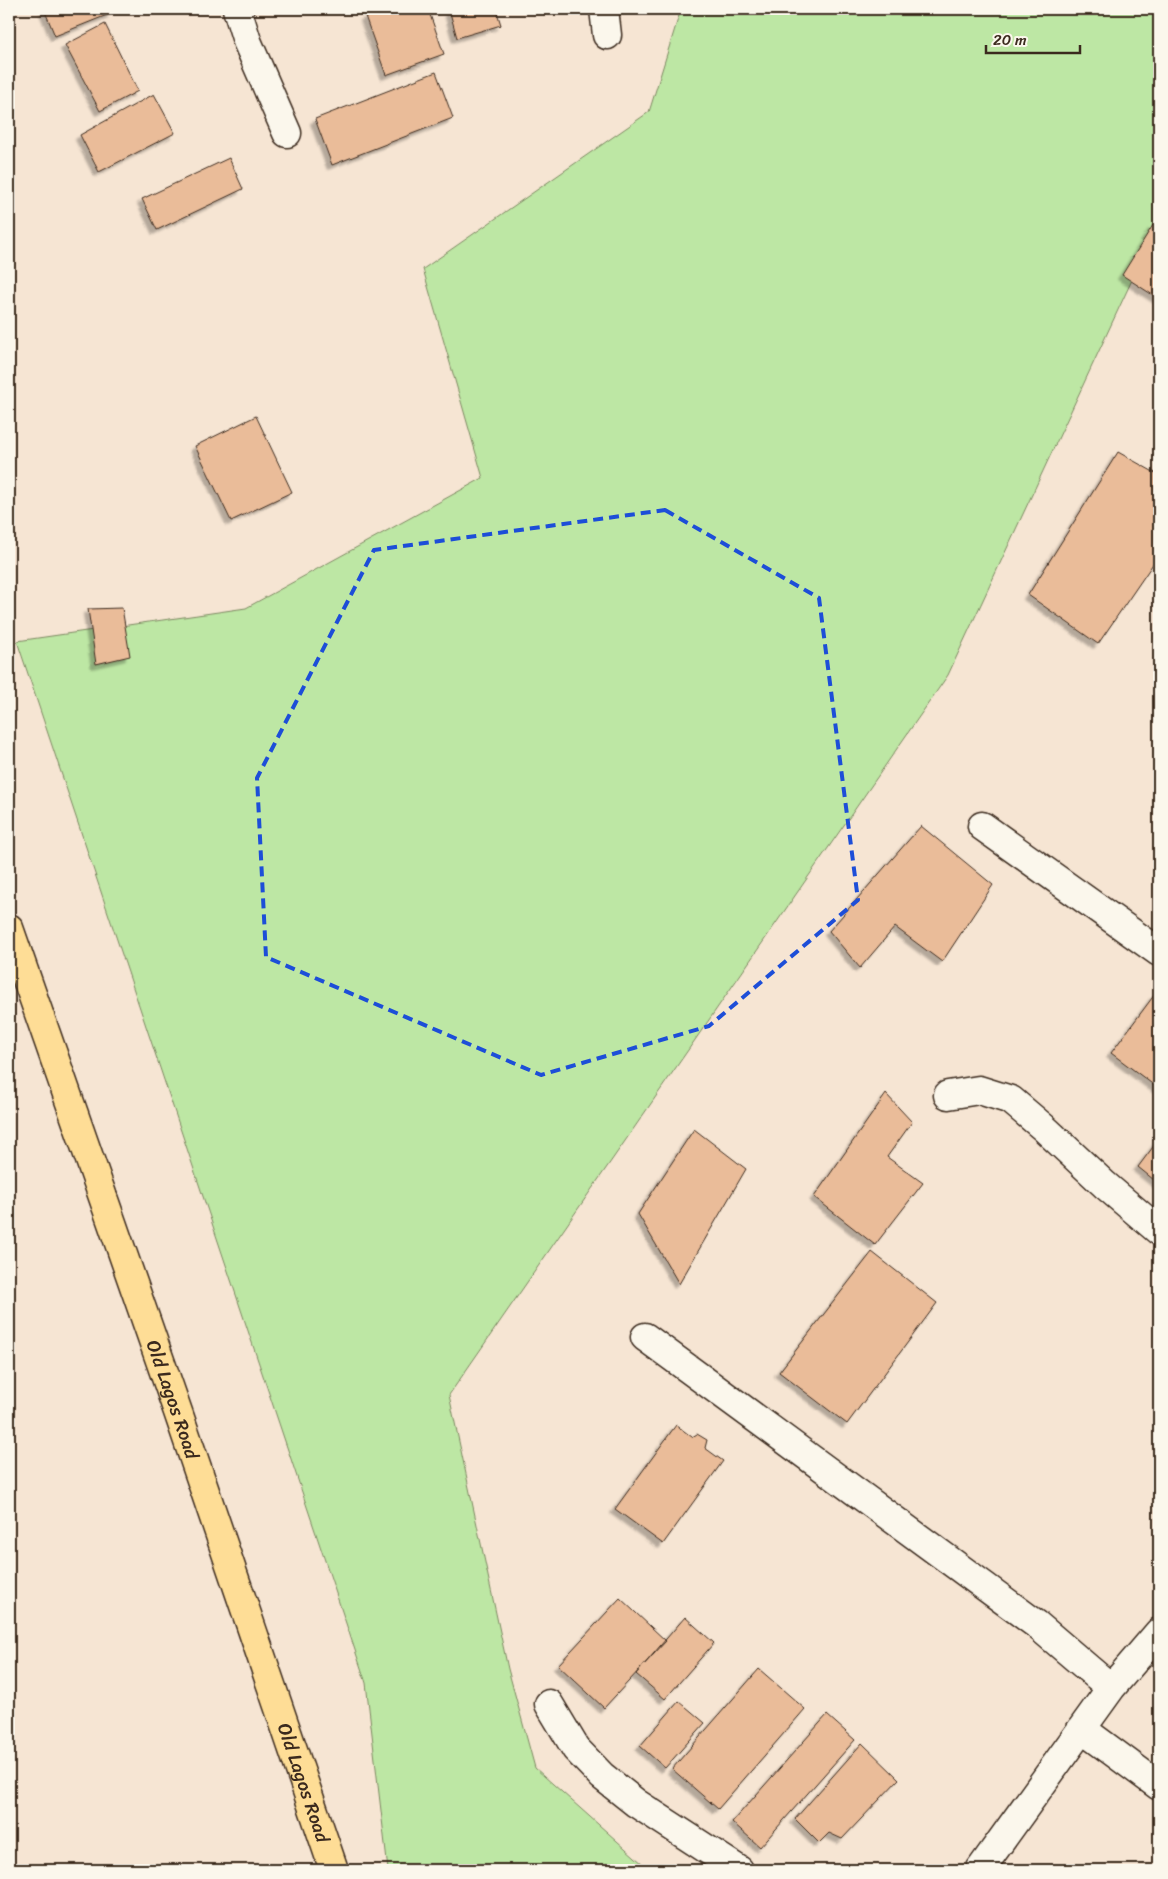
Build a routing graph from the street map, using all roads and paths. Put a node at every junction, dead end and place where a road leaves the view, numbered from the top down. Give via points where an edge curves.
1 (236, 9) edge
2 (287, 133) dead end
3 (982, 826) dead end
4 (9, 928) edge
5 (1159, 952) edge
6 (948, 1095) dead end
7 (1159, 1231) edge
8 (645, 1337) dead end
9 (1159, 1632) edge
10 (1111, 1688) junction
11 (549, 1704) dead end
12 (1082, 1728) junction
13 (1159, 1786) edge
14 (334, 1870) edge
15 (739, 1870) edge
16 (980, 1870) edge

1 - 2 street
3 - 5 street
4 - 14 main road, Old Lagos Road
6 - 7 street via 979,1090 1010,1100
8 - 10 street via 1036,1624
9 - 10 street
10 - 12 street
11 - 15 street via 576,1749 602,1776
12 - 13 street
12 - 16 street

